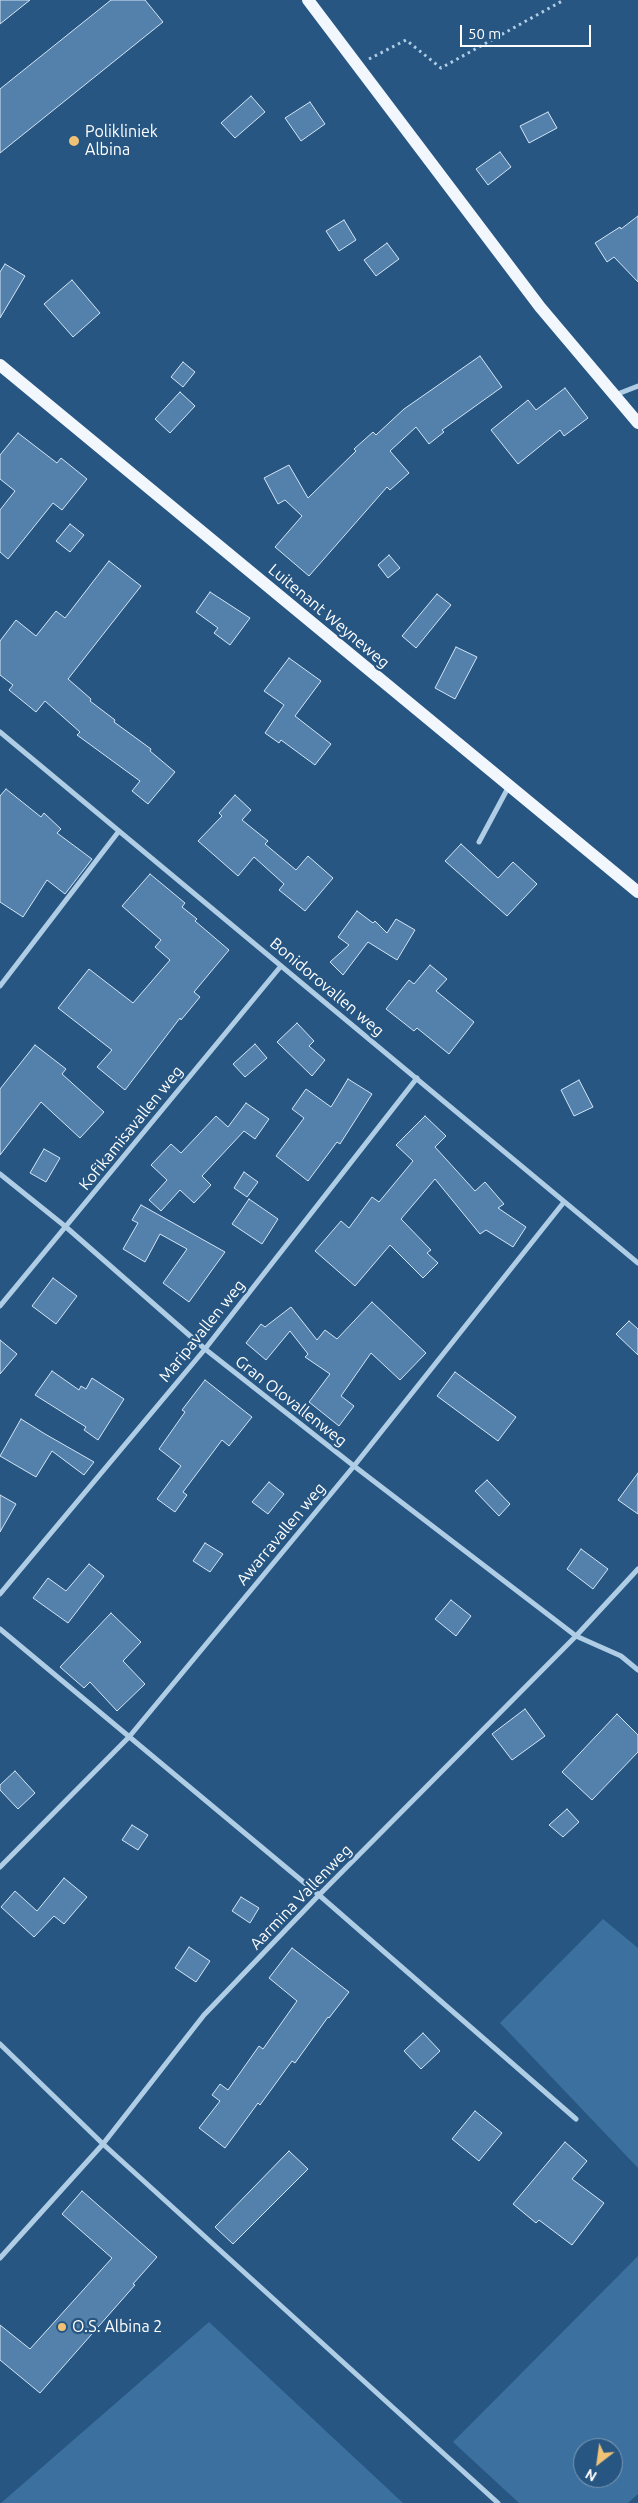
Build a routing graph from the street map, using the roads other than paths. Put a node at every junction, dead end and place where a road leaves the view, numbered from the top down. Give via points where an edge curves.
1 (308, 0) edge
2 (0, 365) edge
3 (638, 386) edge
4 (613, 395) junction
5 (638, 423) edge
6 (0, 732) edge
7 (509, 786) junction
8 (119, 831) junction
9 (480, 842) dead end
10 (638, 892) edge
11 (281, 966) junction
12 (0, 986) edge
13 (417, 1078) junction
14 (0, 1174) edge
15 (564, 1202) junction
16 (66, 1227) junction
17 (638, 1263) edge
18 (0, 1306) edge
19 (205, 1349) junction
20 (354, 1466) junction
21 (638, 1569) edge
22 (0, 1594) edge
23 (0, 1630) edge
24 (576, 1636) junction
25 (638, 1670) edge
26 (129, 1737) junction
27 (0, 1867) edge
28 (318, 1895) junction
29 (0, 2044) edge
30 (576, 2119) dead end
31 (103, 2144) junction
32 (0, 2258) edge
33 (498, 2503) edge

1 - 4 main road via 523,285
2 - 7 main road, Luitenant Weyneweg
3 - 4 street
4 - 5 main road
6 - 8 street, Bonidorovallen weg
7 - 9 street
7 - 10 main road, Luitenant Weyneweg
8 - 11 street, Bonidorovallen weg
8 - 12 street
11 - 13 street, Bonidorovallen weg
11 - 16 street, Kofikamisavallen weg
13 - 15 street, Bonidorovallen weg
13 - 19 street, Maripavallen weg
14 - 16 street, Gran Olovallenweg
15 - 17 street, Bonidorovallen weg
15 - 20 street, Awarravallen weg
16 - 18 street, Kofikamisavallen weg
16 - 19 street, Gran Olovallenweg
19 - 20 street, Gran Olovallenweg
19 - 22 street, Maripavallen weg
20 - 24 street, Gran Olovallenweg
20 - 26 street, Awarravallen weg
21 - 24 street, Aarmina Vallenweg
23 - 26 street
24 - 25 street, Gran Olovallenweg via 621,1656
24 - 28 street, Aarmina Vallenweg
26 - 27 street, Awarravallen weg
26 - 28 street
28 - 30 street
28 - 31 street, Aarmina Vallenweg via 204,2016
29 - 31 street
31 - 32 street, Aarmina Vallenweg
31 - 33 street

